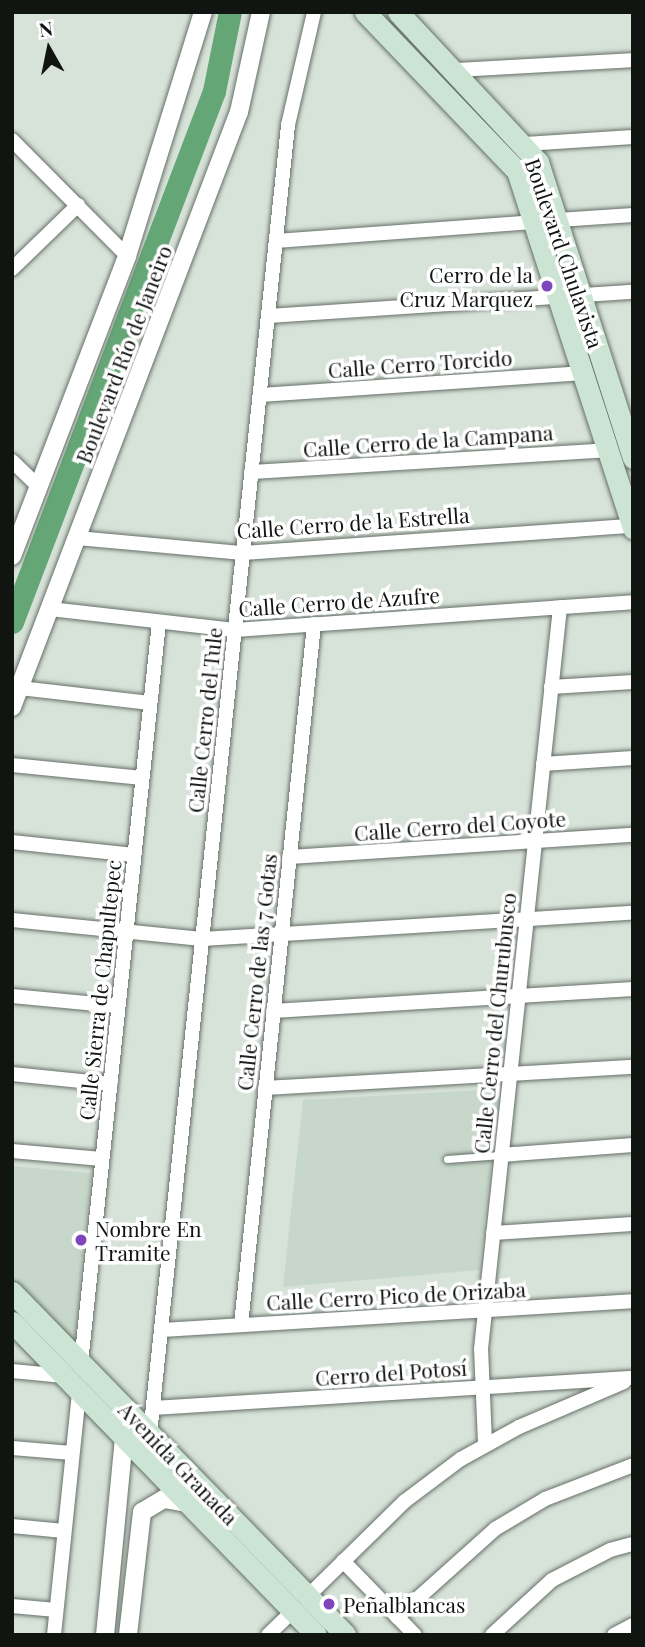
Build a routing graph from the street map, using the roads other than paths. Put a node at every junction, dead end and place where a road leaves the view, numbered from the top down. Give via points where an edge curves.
1 (203, 12) edge
2 (261, 12) edge
3 (314, 12) edge
4 (365, 12) edge
5 (398, 12) edge
6 (633, 60) edge
7 (455, 71) junction
8 (633, 137) edge
9 (12, 139) edge
10 (526, 144) junction
11 (24, 151) junction
12 (12, 162) edge
13 (78, 205) junction
14 (633, 215) edge
15 (558, 220) junction
16 (536, 222) junction
17 (276, 241) junction
18 (127, 256) junction
19 (12, 269) edge
20 (633, 292) edge
21 (581, 295) junction
22 (560, 297) junction
23 (268, 316) junction
24 (584, 373) junction
25 (260, 395) junction
26 (608, 450) junction
27 (632, 452) edge
28 (12, 461) edge
29 (251, 472) junction
30 (39, 487) junction
31 (632, 527) edge
32 (77, 538) junction
33 (243, 552) junction
34 (12, 556) edge
35 (633, 602) edge
36 (560, 607) junction
37 (50, 609) junction
38 (159, 622) junction
39 (314, 624) junction
40 (235, 630) junction
41 (633, 682) edge
42 (551, 687) junction
43 (20, 688) junction
44 (150, 702) junction
45 (12, 708) edge
46 (633, 758) edge
47 (543, 764) junction
48 (12, 765) edge
49 (142, 778) junction
50 (633, 835) edge
51 (535, 841) junction
52 (12, 842) edge
53 (134, 855) junction
54 (289, 857) junction
55 (633, 913) edge
56 (12, 920) edge
57 (526, 920) junction
58 (126, 931) junction
59 (281, 935) junction
60 (202, 939) junction
61 (633, 989) edge
62 (12, 996) edge
63 (518, 996) junction
64 (118, 1006) junction
65 (273, 1011) junction
66 (633, 1067) edge
67 (12, 1074) edge
68 (510, 1074) junction
69 (110, 1084) junction
70 (265, 1088) junction
71 (633, 1145) edge
72 (12, 1151) edge
73 (501, 1155) junction
74 (102, 1159) junction
75 (447, 1160) dead end
76 (633, 1224) edge
77 (493, 1233) junction
78 (12, 1292) edge
79 (633, 1301) edge
80 (485, 1310) junction
81 (12, 1322) edge
82 (241, 1325) junction
83 (161, 1330) junction
84 (12, 1371) edge
85 (75, 1377) junction
86 (633, 1378) edge
87 (482, 1387) junction
88 (153, 1408) junction
89 (150, 1434) junction
90 (124, 1437) junction
91 (485, 1443) junction
92 (12, 1448) edge
93 (72, 1453) junction
94 (633, 1465) edge
95 (187, 1503) junction
96 (12, 1526) edge
97 (64, 1531) junction
98 (633, 1544) edge
99 (342, 1561) junction
100 (300, 1603) junction
101 (12, 1606) edge
102 (56, 1610) junction
103 (397, 1617) junction
104 (633, 1625) edge
105 (54, 1635) edge
106 (105, 1635) edge
107 (128, 1635) edge
108 (268, 1635) edge
109 (316, 1635) edge
110 (345, 1635) edge
111 (415, 1635) edge
112 (492, 1635) edge
113 (614, 1635) edge

1 - 18 street, Boulevard Río de Janeiro
2 - 32 street, Boulevard Río de Janeiro via 239,112
3 - 17 street, Calle Cerro del Tule via 288,125
4 - 16 main road, Boulevard Chulavista via 510,160
5 - 7 main road, Boulevard Chulavista
6 - 7 street
7 - 10 main road, Boulevard Chulavista
8 - 10 street
9 - 11 street
10 - 15 main road, Boulevard Chulavista via 538,162
11 - 12 street
11 - 13 street
13 - 18 street
13 - 19 street
14 - 15 street
15 - 21 main road, Boulevard Chulavista
16 - 17 street
16 - 22 main road, Boulevard Chulavista
17 - 23 street, Calle Cerro del Tule
18 - 30 street, Boulevard Río de Janeiro
20 - 21 street
21 - 22 street
21 - 27 main road, Boulevard Chulavista
22 - 23 street
22 - 24 main road, Boulevard Chulavista
23 - 25 street, Calle Cerro del Tule
24 - 25 street, Calle Cerro Torcido
24 - 26 main road, Boulevard Chulavista
25 - 29 street, Calle Cerro del Tule
26 - 29 street, Calle Cerro de la Campana
26 - 31 main road, Boulevard Chulavista
28 - 30 street
29 - 33 street, Calle Cerro del Tule
30 - 34 street, Boulevard Río de Janeiro
31 - 33 street, Calle Cerro de la Estrella
32 - 33 street, Calle Cerro de la Estrella
32 - 37 street, Boulevard Río de Janeiro
33 - 40 street, Calle Cerro del Tule
35 - 36 street, Calle Cerro de Azufre
36 - 39 street, Calle Cerro de Azufre
36 - 42 street, Calle Cerro del Churubusco
37 - 38 street, Calle Cerro de Azufre
37 - 43 street, Boulevard Río de Janeiro
38 - 40 street, Calle Cerro de Azufre
38 - 44 street, Calle Sierra de Chapultepec
39 - 40 street, Calle Cerro de Azufre
39 - 54 street, Calle Cerro de las 7 Gotas
40 - 60 street, Calle Cerro del Tule
41 - 42 street
42 - 47 street, Calle Cerro del Churubusco
43 - 44 street
43 - 45 street, Boulevard Río de Janeiro
44 - 49 street, Calle Sierra de Chapultepec
46 - 47 street
47 - 51 street, Calle Cerro del Churubusco
48 - 49 street
49 - 53 street, Calle Sierra de Chapultepec
50 - 51 street, Calle Cerro del Coyote
51 - 54 street, Calle Cerro del Coyote
51 - 57 street, Calle Cerro del Churubusco
52 - 53 street
53 - 58 street, Calle Sierra de Chapultepec
54 - 59 street, Calle Cerro de las 7 Gotas
55 - 57 street
56 - 58 street
57 - 59 street
57 - 63 street, Calle Cerro del Churubusco
58 - 60 street
58 - 64 street, Calle Sierra de Chapultepec
59 - 60 street
59 - 65 street, Calle Cerro de las 7 Gotas
60 - 83 street, Calle Cerro del Tule
61 - 63 street
62 - 64 street
63 - 65 street
63 - 68 street, Calle Cerro del Churubusco
64 - 69 street, Calle Sierra de Chapultepec
65 - 70 street, Calle Cerro de las 7 Gotas
66 - 68 street
67 - 69 street
68 - 70 street
68 - 73 street, Calle Cerro del Churubusco
69 - 74 street, Calle Sierra de Chapultepec
70 - 82 street, Calle Cerro de las 7 Gotas
71 - 73 street
72 - 74 street
73 - 75 lane
73 - 77 street, Calle Cerro del Churubusco
74 - 85 street, Calle Sierra de Chapultepec
76 - 77 street
77 - 80 street, Calle Cerro del Churubusco
78 - 85 main road, Avenida Granada
79 - 80 street, Calle Cerro Pico de Orizaba
80 - 82 street, Calle Cerro Pico de Orizaba
80 - 87 street, Calle Cerro del Churubusco
81 - 85 main road, Avenida Granada
82 - 83 street, Calle Cerro Pico de Orizaba
83 - 88 street, Calle Cerro del Tule
84 - 85 street
85 - 89 main road, Avenida Granada
85 - 90 main road, Avenida Granada
85 - 93 street, Calle Sierra de Chapultepec
86 - 87 street, Cerro del Potosí
86 - 91 street
87 - 88 street, Cerro del Potosí
87 - 91 street, Calle Cerro del Churubusco
88 - 89 street, Calle Cerro del Tule
89 - 100 main road, Avenida Granada
90 - 95 main road, Avenida Granada
90 - 106 street
91 - 99 street via 405,1501
92 - 93 street
93 - 97 street, Calle Sierra de Chapultepec
94 - 103 street via 545,1499 495,1529
95 - 100 main road, Avenida Granada
95 - 107 street via 164,1499 142,1512
96 - 97 street
97 - 102 street, Calle Sierra de Chapultepec
98 - 112 street via 610,1550 552,1580
99 - 100 street
99 - 103 street
100 - 108 street
100 - 109 main road, Avenida Granada
100 - 110 main road, Avenida Granada
101 - 102 street
102 - 105 street, Calle Sierra de Chapultepec
103 - 111 street
104 - 113 street

